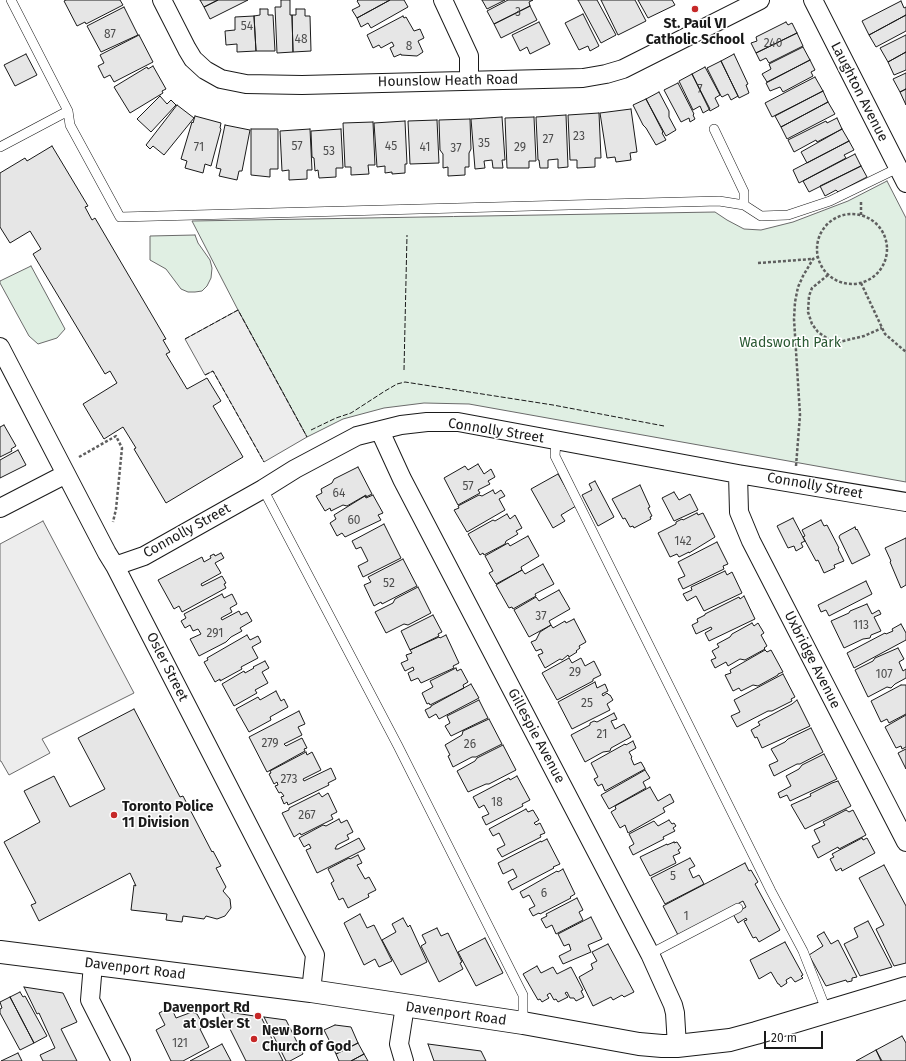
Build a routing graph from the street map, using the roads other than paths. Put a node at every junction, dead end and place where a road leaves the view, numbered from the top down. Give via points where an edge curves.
1 (11, 0) edge
2 (162, 0) edge
3 (443, 0) edge
4 (760, 0) edge
5 (820, 3) edge
6 (469, 80) junction
7 (68, 111) junction
8 (714, 129) dead end
9 (0, 146) edge
10 (902, 175) edge
11 (744, 205) junction
12 (0, 347) edge
13 (380, 431) junction
14 (556, 440) junction
15 (70, 467) junction
16 (738, 474) junction
17 (263, 489) junction
18 (906, 502) edge
19 (0, 508) edge
20 (116, 566) junction
21 (906, 842) edge
22 (738, 908) dead end
23 (0, 952) edge
24 (650, 954) junction
25 (93, 964) junction
26 (906, 988) edge
27 (311, 991) junction
28 (405, 1006) junction
29 (828, 1012) junction
30 (523, 1024) junction
31 (677, 1046) junction
32 (121, 1061) edge
33 (404, 1061) edge

1 - 7 lane
2 - 6 street, Hounslow Heath Road via 193,59 205,70 232,82 302,84
3 - 6 street via 469,56
4 - 6 street, Hounslow Heath Road via 623,69 606,74 583,78
5 - 10 street, Laughton Avenue
7 - 9 lane
7 - 11 lane via 70,125 120,217 719,201
8 - 11 lane via 744,192
10 - 11 lane via 788,215 761,216
12 - 15 street, Osler Street
13 - 14 street, Connolly Street via 401,425 458,422
13 - 17 street, Connolly Street via 357,436 294,469
13 - 24 street, Gillespie Avenue via 409,492
14 - 16 street, Connolly Street
14 - 29 lane via 555,456 769,892 803,951
15 - 19 street
15 - 20 street, Osler Street via 107,553
16 - 18 street, Connolly Street
16 - 21 street, Uxbridge Avenue via 739,512 751,541
17 - 20 street, Connolly Street via 144,556
17 - 30 lane via 398,746 523,995
20 - 27 street, Osler Street via 315,955
22 - 24 lane
23 - 25 street, Davenport Road
24 - 31 street, Gillespie Avenue via 673,1005
25 - 27 street, Davenport Road
25 - 32 street via 90,1000
26 - 29 street, Davenport Road
27 - 28 street, Davenport Road
28 - 30 street, Davenport Road
28 - 33 street via 399,1044
29 - 31 street, Davenport Road via 730,1040
30 - 31 street, Davenport Road via 639,1044

